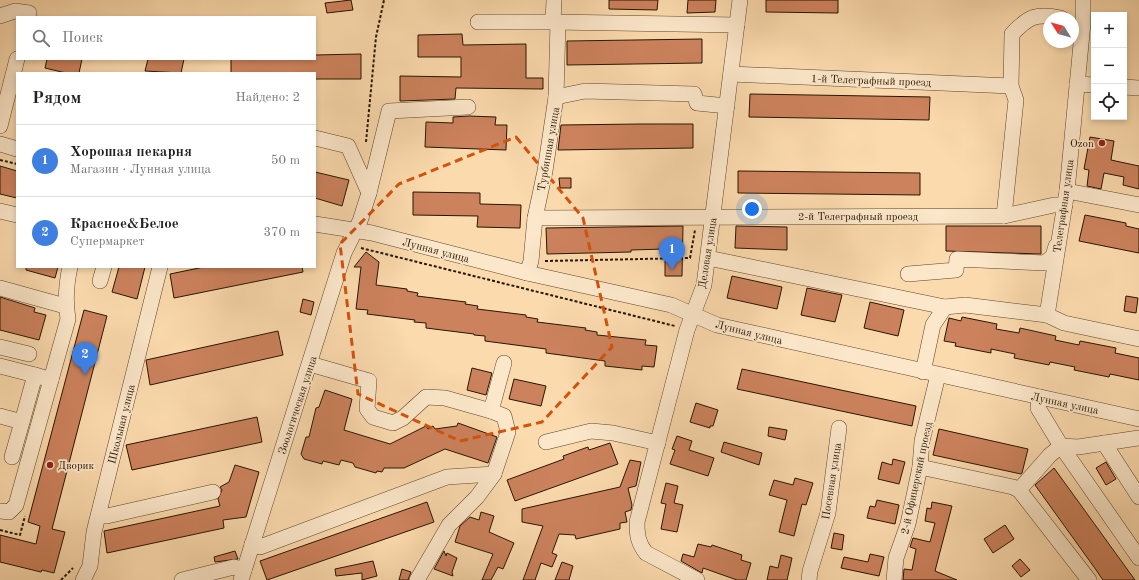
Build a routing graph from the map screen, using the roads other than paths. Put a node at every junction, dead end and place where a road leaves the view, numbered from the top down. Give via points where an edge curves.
1 (554, 0) edge
2 (740, 0) edge
3 (1083, 0) edge
4 (30, 10) edge
5 (1043, 14) edge
6 (0, 16) edge
7 (1079, 18) edge
8 (478, 22) dead end
9 (555, 22) junction
10 (737, 25) junction
11 (1078, 48) edge
12 (17, 60) edge
13 (731, 74) junction
14 (1077, 84) junction
15 (1091, 85) edge
16 (1010, 86) junction
17 (1127, 87) edge
18 (1139, 88) edge
19 (556, 97) junction
20 (727, 106) junction
21 (468, 108) dead end
22 (0, 126) edge
23 (316, 138) edge
24 (0, 144) edge
25 (16, 149) edge
26 (369, 193) junction
27 (1066, 198) junction
28 (1139, 205) edge
29 (0, 211) edge
30 (16, 215) edge
31 (1004, 216) junction
32 (713, 217) junction
33 (535, 218) junction
34 (316, 224) edge
35 (1061, 228) junction
36 (351, 238) junction
37 (708, 258) junction
38 (529, 267) junction
39 (70, 268) edge
40 (160, 268) edge
41 (908, 274) dead end
42 (0, 288) edge
43 (65, 306) junction
44 (945, 307) junction
45 (693, 313) junction
46 (1047, 316) junction
47 (1139, 338) edge
48 (0, 347) edge
49 (29, 354) dead end
50 (504, 363) dead end
51 (310, 364) junction
52 (0, 366) edge
53 (923, 372) junction
54 (35, 375) junction
55 (938, 375) junction
56 (51, 380) junction
57 (1039, 398) junction
58 (491, 411) junction
59 (0, 416) edge
60 (1139, 420) edge
61 (22, 422) junction
62 (839, 428) dead end
63 (1139, 438) edge
64 (546, 442) dead end
65 (658, 443) junction
66 (1104, 443) junction
67 (1061, 446) junction
68 (12, 457) dead end
69 (920, 467) junction
70 (494, 474) junction
71 (1019, 490) junction
72 (213, 492) dead end
73 (1139, 497) edge
74 (0, 511) edge
75 (99, 516) junction
76 (252, 544) junction
77 (1139, 558) edge
78 (243, 575) edge
79 (86, 579) edge
80 (182, 580) edge
81 (417, 580) edge
82 (697, 580) edge
83 (809, 580) edge
84 (894, 580) edge
85 (1089, 580) edge

1 - 9 street, Турбинная улица
2 - 10 street, Деловая улица
3 - 7 street, Телеграфная улица
4 - 6 street
5 - 16 street via 1024,21 1012,34
8 - 9 street
9 - 10 street
9 - 19 street, Турбинная улица
10 - 13 street, Деловая улица
11 - 14 street, Телеграфная улица
12 - 22 street
13 - 16 street, 1-й Телеграфный проезд
13 - 20 street, Деловая улица
14 - 15 street
14 - 27 street, Телеграфная улица
16 - 31 street via 1016,100
17 - 18 street
19 - 20 street via 585,91 694,94 697,103
19 - 33 street, Турбинная улица
20 - 32 street, Деловая улица
21 - 26 street, Зоологическая улица via 389,111
23 - 26 street via 348,146
24 - 25 street
26 - 36 street, Зоологическая улица via 360,221
27 - 28 street, 2-й Телеграфный проезд
27 - 31 street, 2-й Телеграфный проезд via 1054,205
27 - 35 street, Телеграфная улица
29 - 30 street
31 - 32 street, 2-й Телеграфный проезд
32 - 33 street, 2-й Телеграфный проезд
32 - 37 street, Деловая улица
33 - 38 street, Турбинная улица
34 - 36 street, Лунная улица
35 - 41 street via 1053,256 1045,262 957,259 956,270
35 - 46 street, Телеграфная улица
36 - 38 street, Лунная улица via 372,233
36 - 51 street, Зоологическая улица
37 - 44 street
37 - 45 street, Деловая улица via 704,285
38 - 45 street, Лунная улица via 672,305
39 - 43 street
40 - 75 street, Школьная улица
42 - 43 street
43 - 56 street via 68,318
44 - 46 street via 966,305
44 - 53 street via 933,325
45 - 53 street, Лунная улица via 717,326
45 - 65 street, Деловая улица
46 - 47 street via 1064,323
48 - 49 street
50 - 58 street
51 - 58 street via 369,381 367,408 373,417 387,421 394,422 403,418 426,397 445,398
51 - 76 street, Зоологическая улица
52 - 54 street
53 - 55 street, Лунная улица
54 - 56 street
54 - 61 street
55 - 57 street, Лунная улица
55 - 69 street, 2-й Офицерский проезд via 922,441
56 - 74 street via 16,506 9,512
57 - 60 street, Лунная улица
57 - 67 street via 1038,408
58 - 70 street via 504,416 508,432
59 - 61 street
61 - 68 street
62 - 83 street, Посевная улица via 828,513
63 - 66 street
64 - 65 street via 591,432 613,433
65 - 82 street, Деловая улица via 637,522 640,545 646,553
66 - 67 street via 1078,447
66 - 73 street
67 - 71 street
67 - 77 street
69 - 71 street
69 - 84 street, 2-й Офицерский проезд via 908,524 896,558
70 - 76 street via 447,477 260,547
70 - 81 street via 477,497 449,525
71 - 85 street
72 - 75 street
75 - 79 street, Школьная улица
76 - 78 street, Зоологическая улица
78 - 80 street via 234,567

